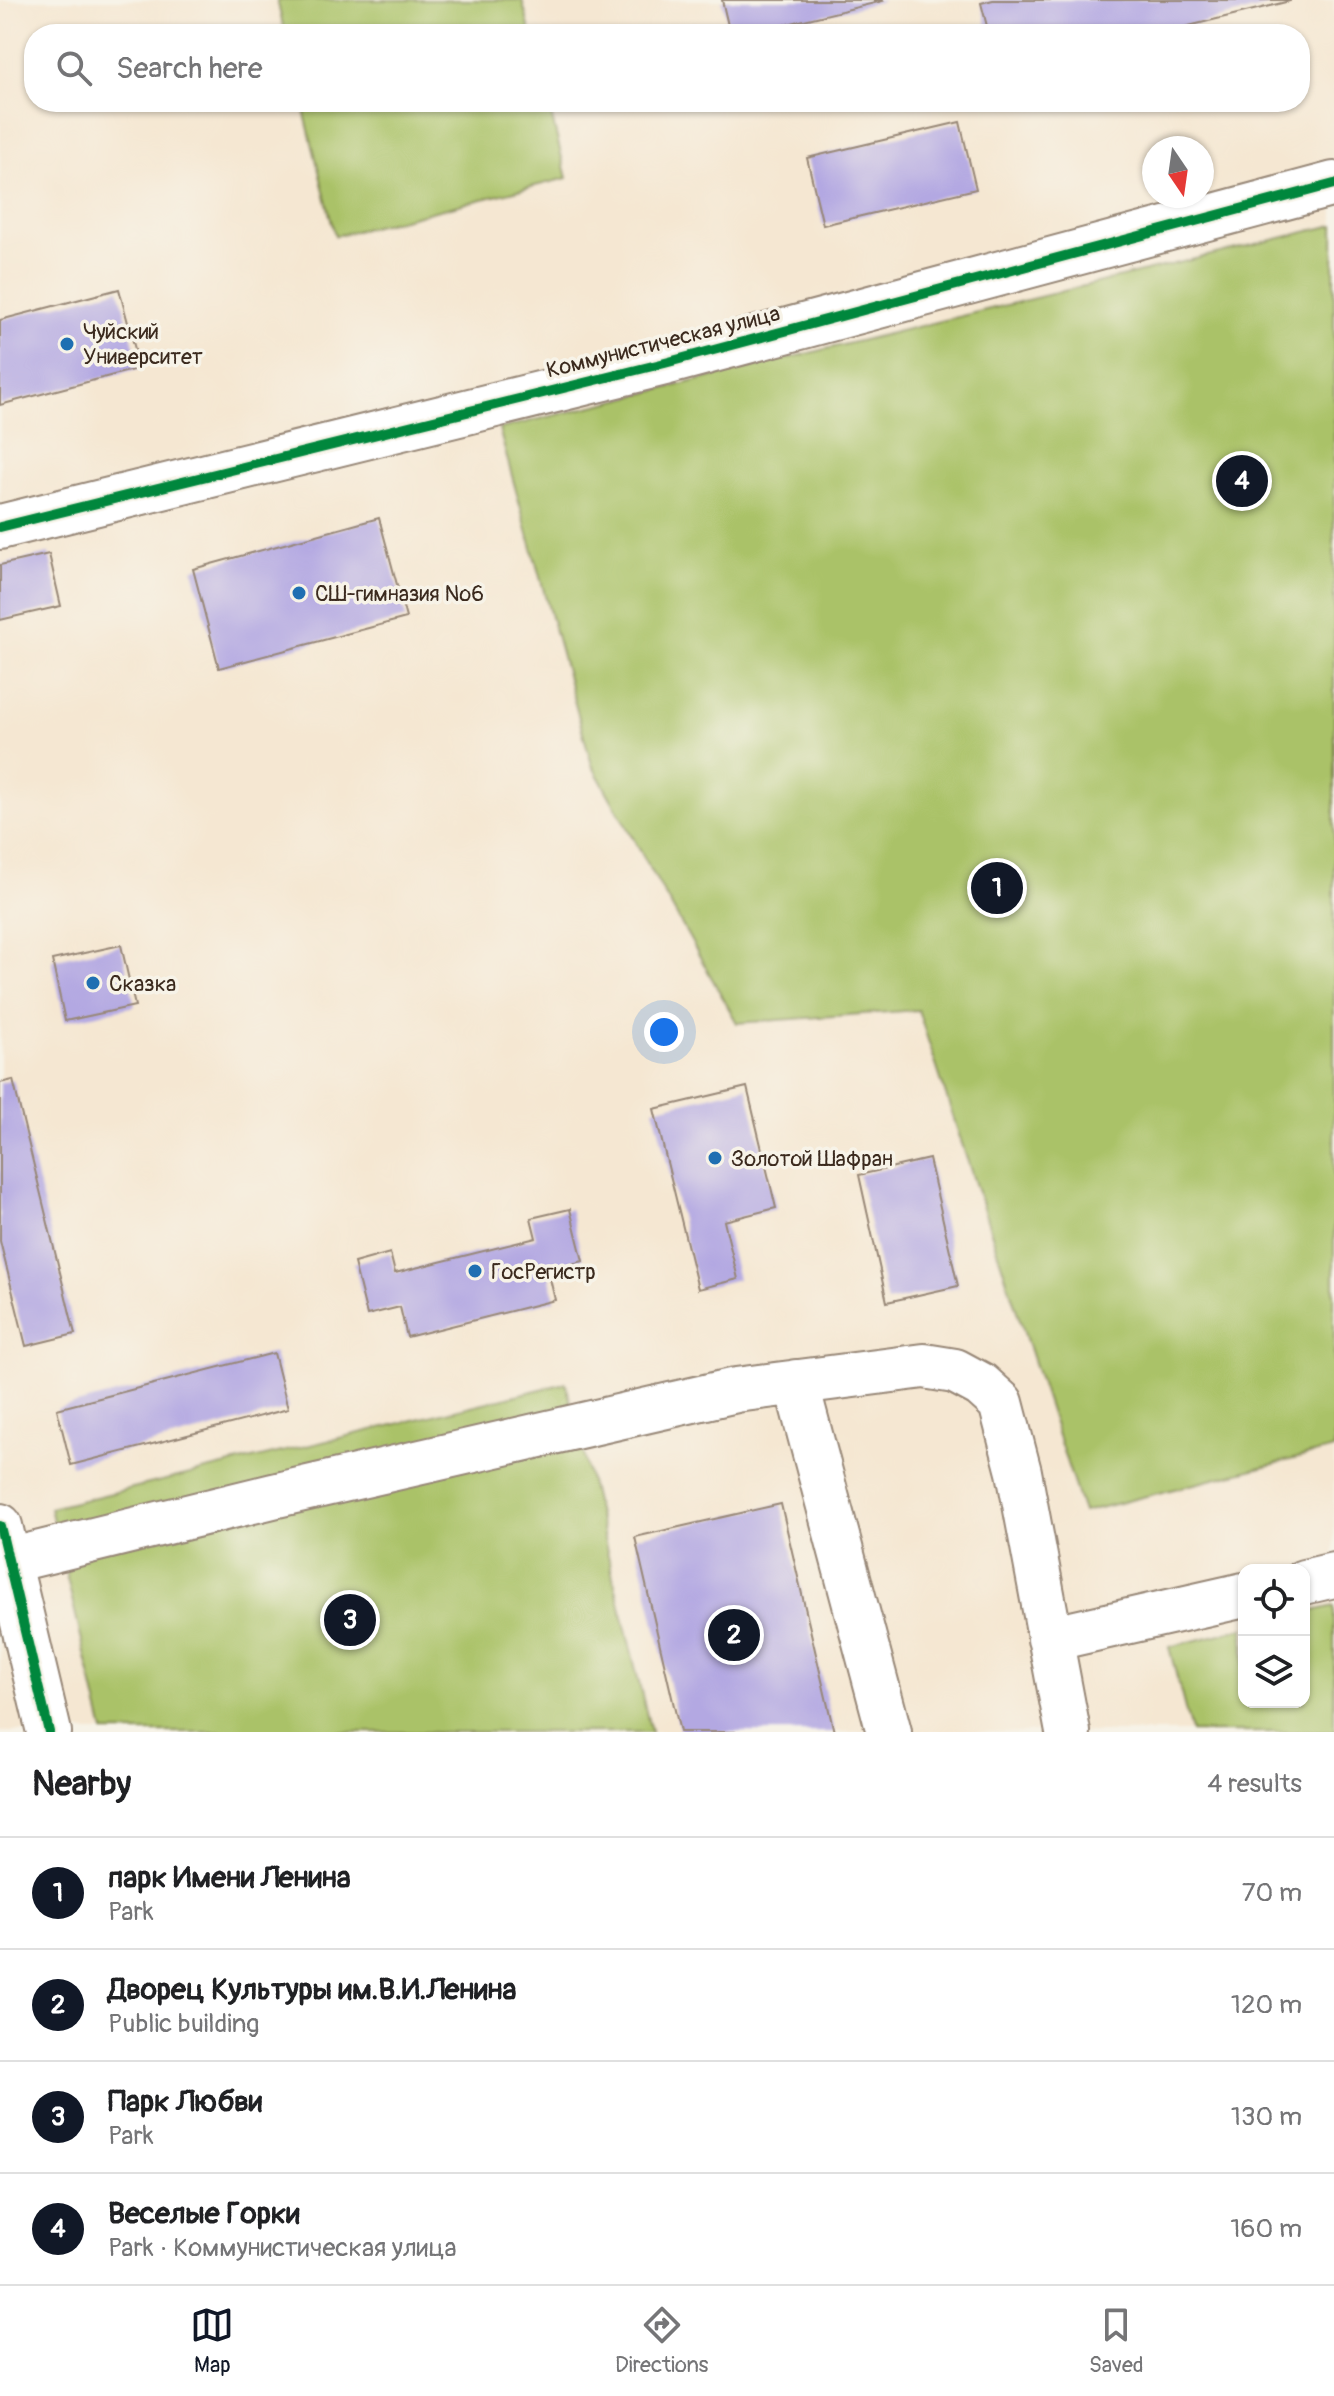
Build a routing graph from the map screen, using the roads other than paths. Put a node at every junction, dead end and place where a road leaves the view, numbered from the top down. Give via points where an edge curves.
1 (1334, 184) edge
2 (0, 527) edge
3 (796, 1382) junction
4 (4, 1544) edge
5 (1334, 1575) edge
6 (1310, 1581) edge
7 (1238, 1596) edge
8 (1050, 1639) junction
9 (49, 1732) edge
10 (889, 1732) edge
11 (1068, 1732) edge

1 - 2 street, Коммунистическая улица via 665,363
3 - 4 street via 721,1393 273,1496
3 - 8 street via 924,1366 955,1371 1001,1403
3 - 10 street
4 - 9 street
5 - 6 street
7 - 8 street
8 - 11 street

